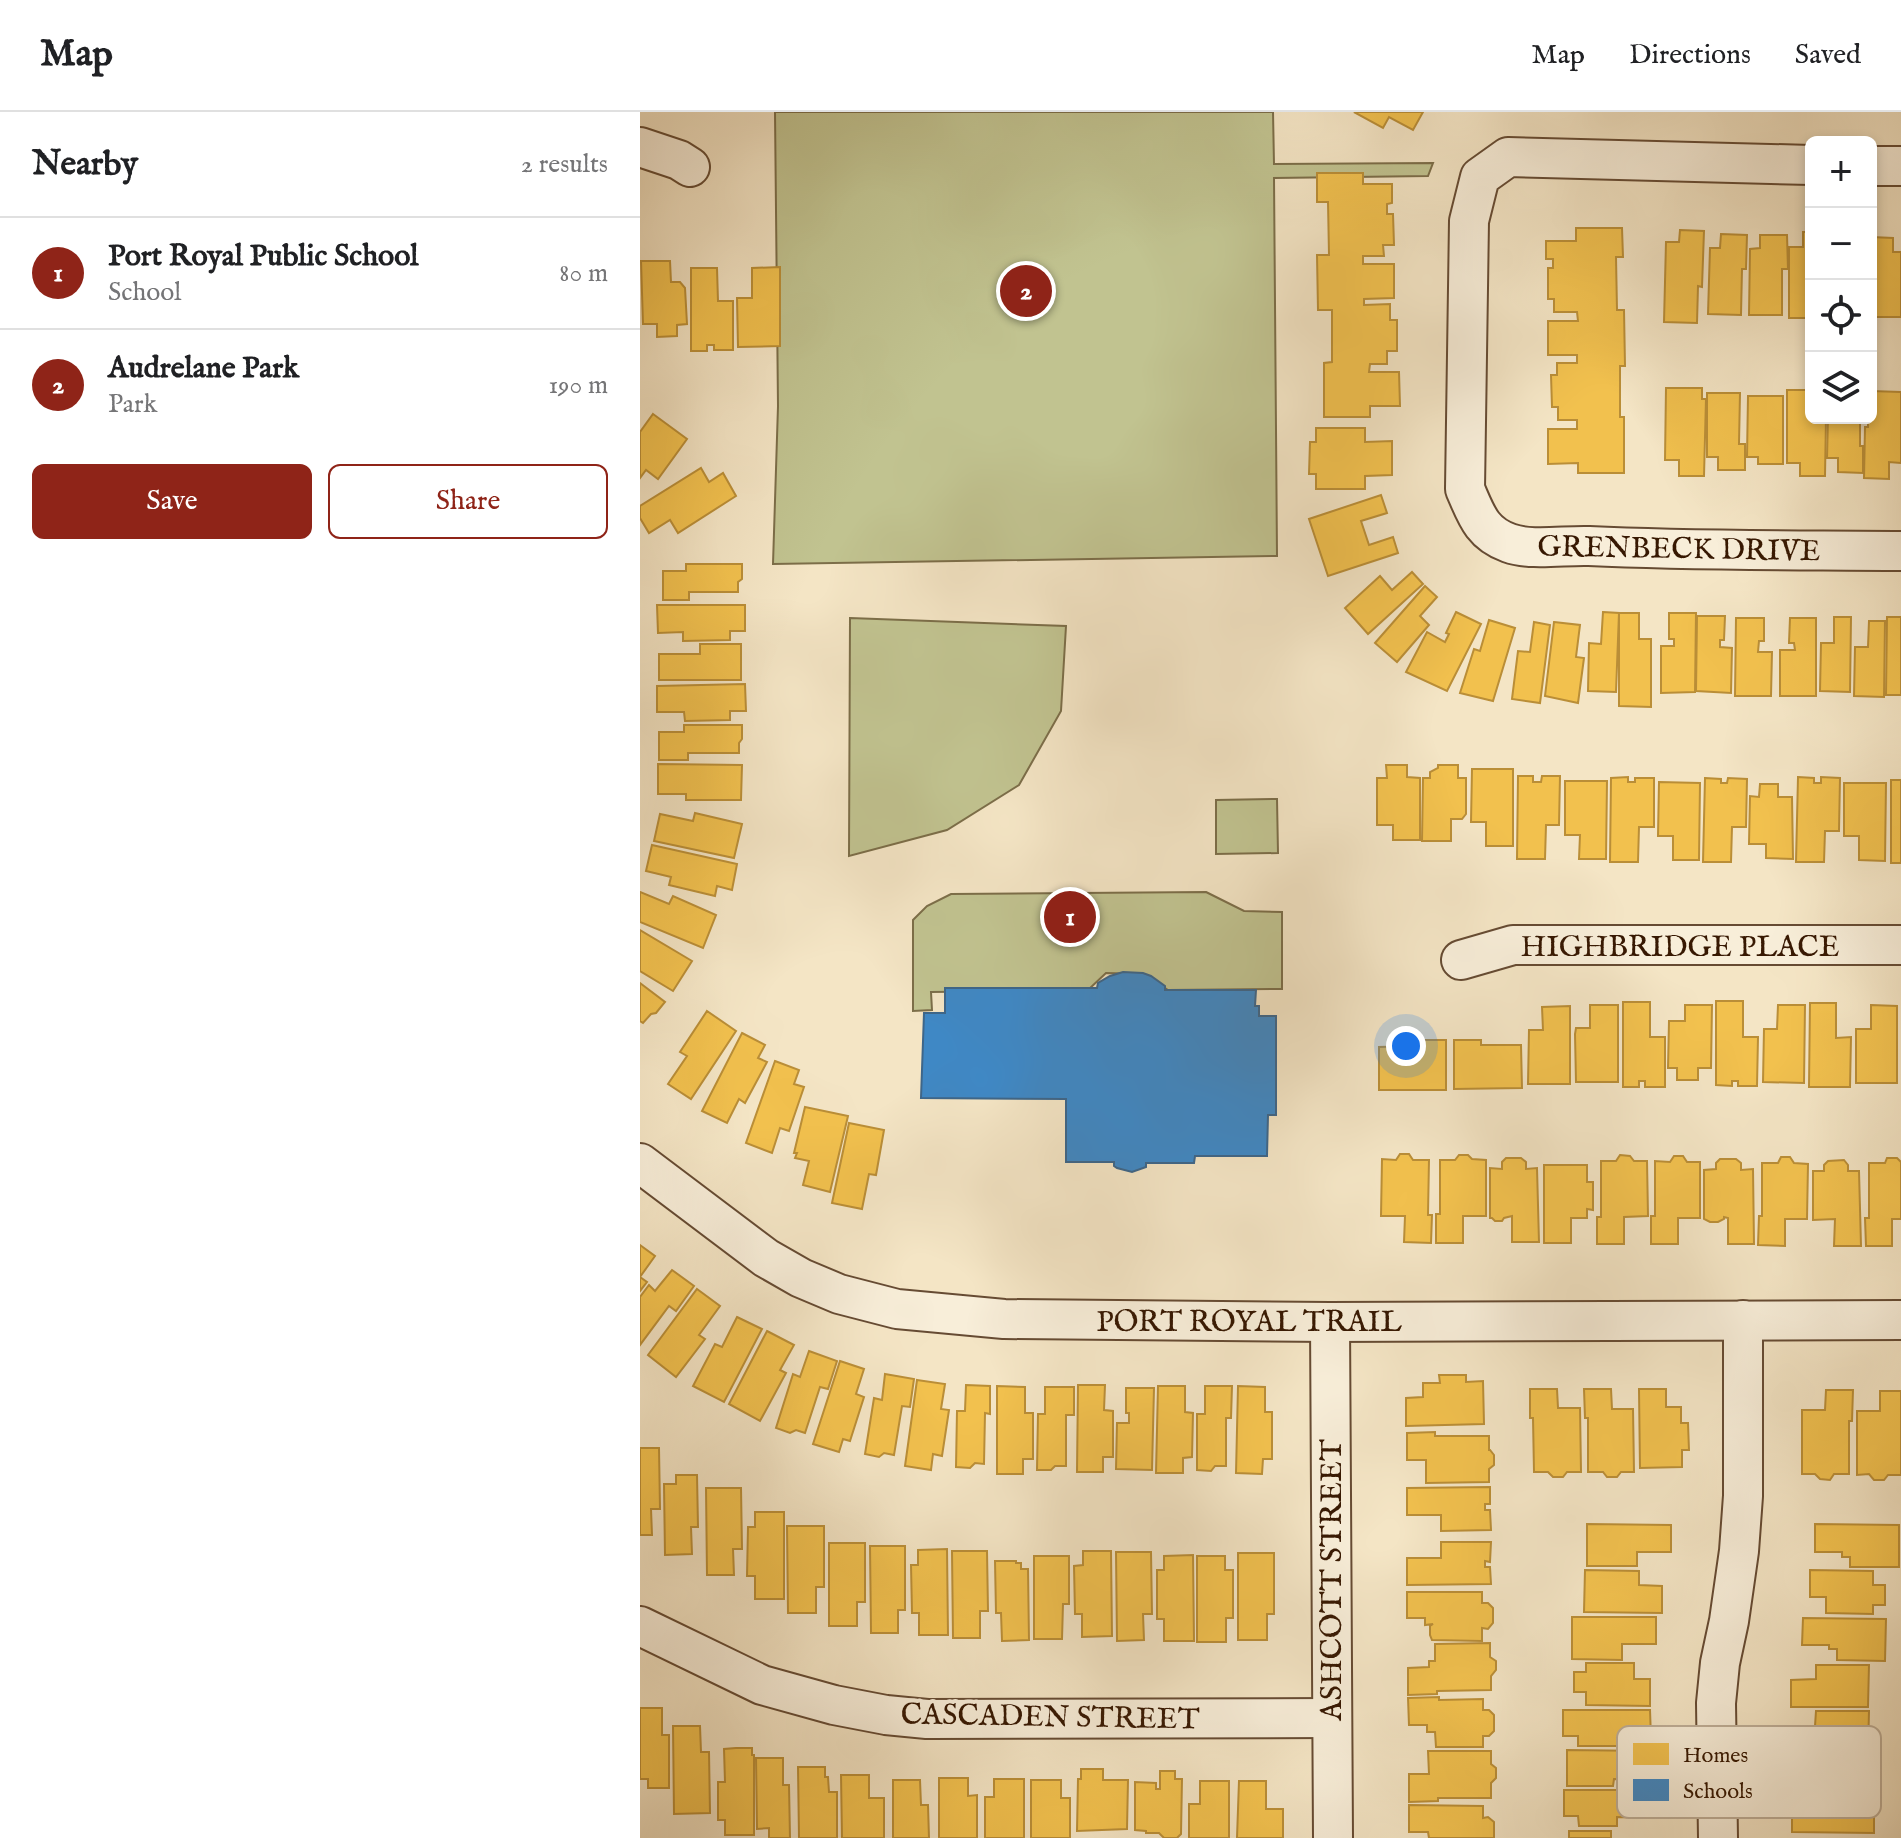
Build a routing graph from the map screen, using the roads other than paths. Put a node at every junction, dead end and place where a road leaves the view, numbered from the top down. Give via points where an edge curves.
1 (640, 147) edge
2 (1805, 165) edge
3 (1877, 166) edge
4 (1901, 166) edge
5 (690, 167) dead end
6 (1901, 551) edge
7 (1901, 945) edge
8 (1461, 960) dead end
9 (640, 1163) edge
10 (1743, 1320) junction
11 (1901, 1320) edge
12 (1330, 1322) junction
13 (640, 1626) edge
14 (1332, 1718) junction
15 (1716, 1726) edge
16 (1718, 1818) edge
17 (1333, 1838) edge
18 (1718, 1838) edge

1 - 5 street
2 - 6 street, GRENBECK DRIVE via 1508,157 1480,177 1469,221 1465,489 1481,526 1509,543 1535,547
3 - 4 street
7 - 8 street, HIGHBRIDGE PLACE via 1513,945
9 - 12 street, PORT ROYAL TRAIL via 766,1258 801,1278 867,1303 1004,1319
10 - 11 street, PORT ROYAL TRAIL
10 - 12 street, PORT ROYAL TRAIL
10 - 15 street via 1743,1496
12 - 14 street, ASHCOTT STREET
13 - 14 street, CASCADEN STREET via 762,1685 886,1715
14 - 17 street, ASHCOTT STREET
16 - 18 street

